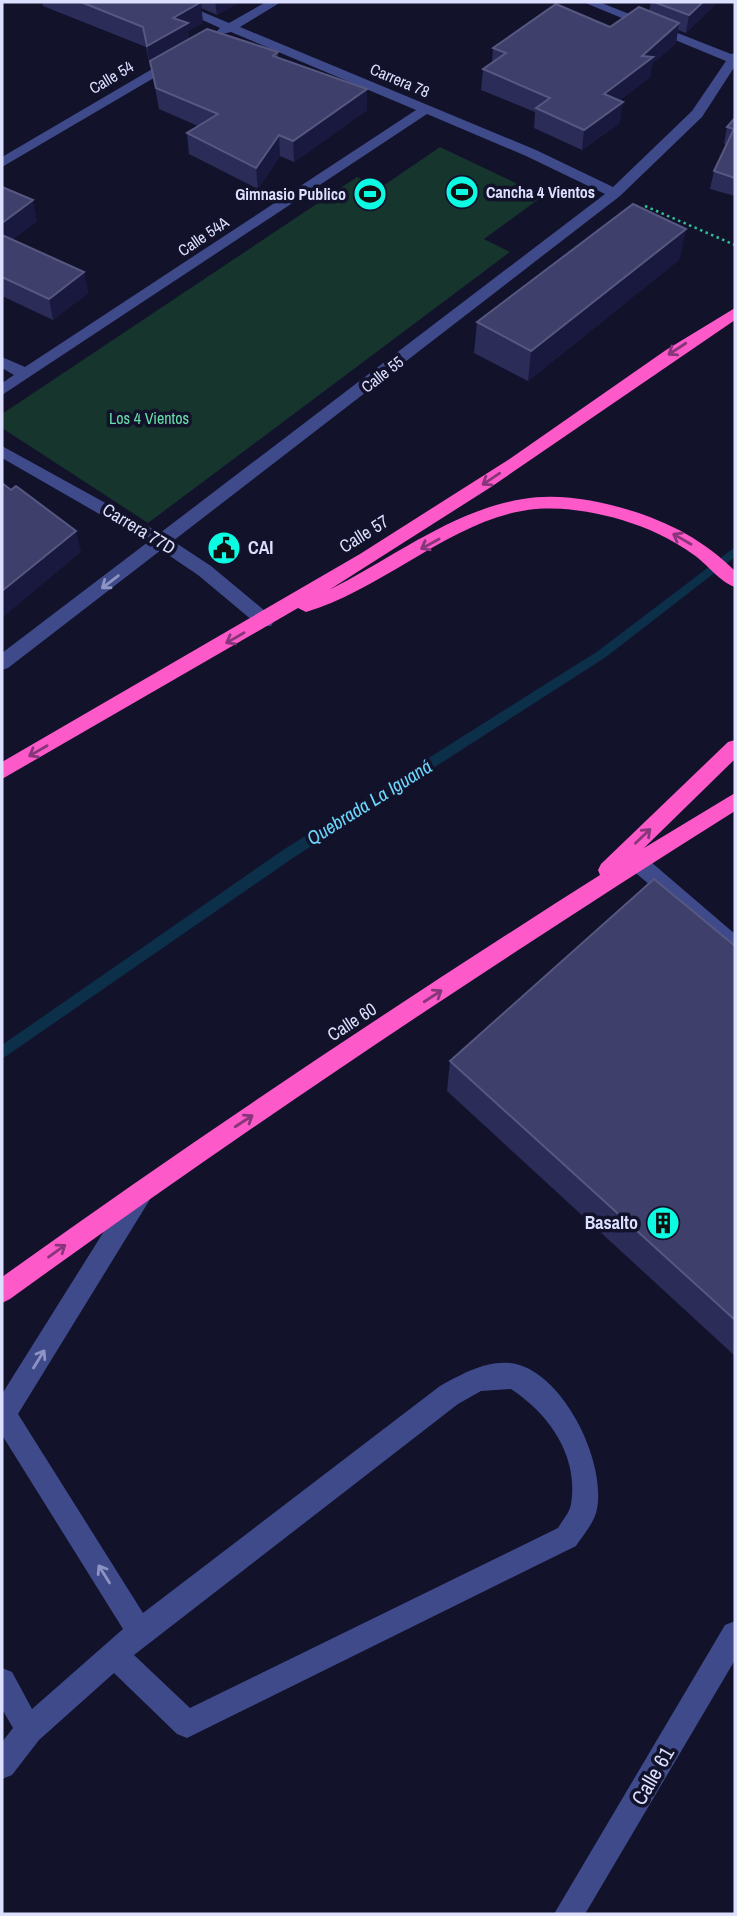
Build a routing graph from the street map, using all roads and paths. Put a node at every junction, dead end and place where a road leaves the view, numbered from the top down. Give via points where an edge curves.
1 (169, 2) edge
2 (275, 2) edge
3 (589, 2) edge
4 (229, 28) junction
5 (735, 59) edge
6 (424, 110) junction
7 (2, 163) edge
8 (615, 194) junction
9 (735, 244) edge
10 (735, 313) edge
11 (2, 362) edge
12 (26, 374) junction
13 (2, 390) edge
14 (2, 451) edge
15 (164, 541) junction
16 (735, 581) edge
17 (265, 621) junction
18 (2, 663) edge
19 (735, 747) edge
20 (2, 771) edge
21 (735, 802) edge
22 (637, 862) junction
23 (577, 901) junction
24 (735, 946) edge
25 (145, 1186) junction
26 (2, 1291) edge
27 (3, 1416) edge
28 (140, 1632) junction
29 (735, 1636) edge
30 (114, 1655) junction
31 (2, 1682) edge
32 (29, 1730) junction
33 (2, 1765) edge
34 (569, 1914) edge

1 - 4 street, Carrera 78
2 - 4 street, Calle 54
3 - 5 street
4 - 6 street, Carrera 78
4 - 7 street, Calle 54
5 - 8 street, Calle 55 via 697,114
6 - 8 street, Carrera 78 via 531,153
6 - 12 street, Calle 54A
8 - 9 path
8 - 15 street, Calle 55
10 -> 17 highway, Calle 57 via 635,376 485,483
11 - 12 street
12 - 13 street, Calle 54A
14 - 15 street, Carrera 77D
15 - 17 street, Carrera 77D
15 -> 18 street, Calle 55
16 -> 17 highway via 690,543 635,518 575,505 514,506 456,530 344,592
17 -> 20 highway, Calle 57
23 -> 19 highway
21 - 22 highway, Calle 60
22 - 23 highway, Calle 60
22 - 24 street
25 -> 23 highway, Calle 60
26 -> 25 highway, Calle 60
27 -> 25 street
28 -> 27 street
28 - 30 street
28 - 30 street via 449,1395 478,1379 514,1376 540,1393 568,1426 584,1471 584,1509 567,1537 187,1724
29 - 34 street, Calle 61
30 - 32 street
31 - 32 street
32 - 33 street

